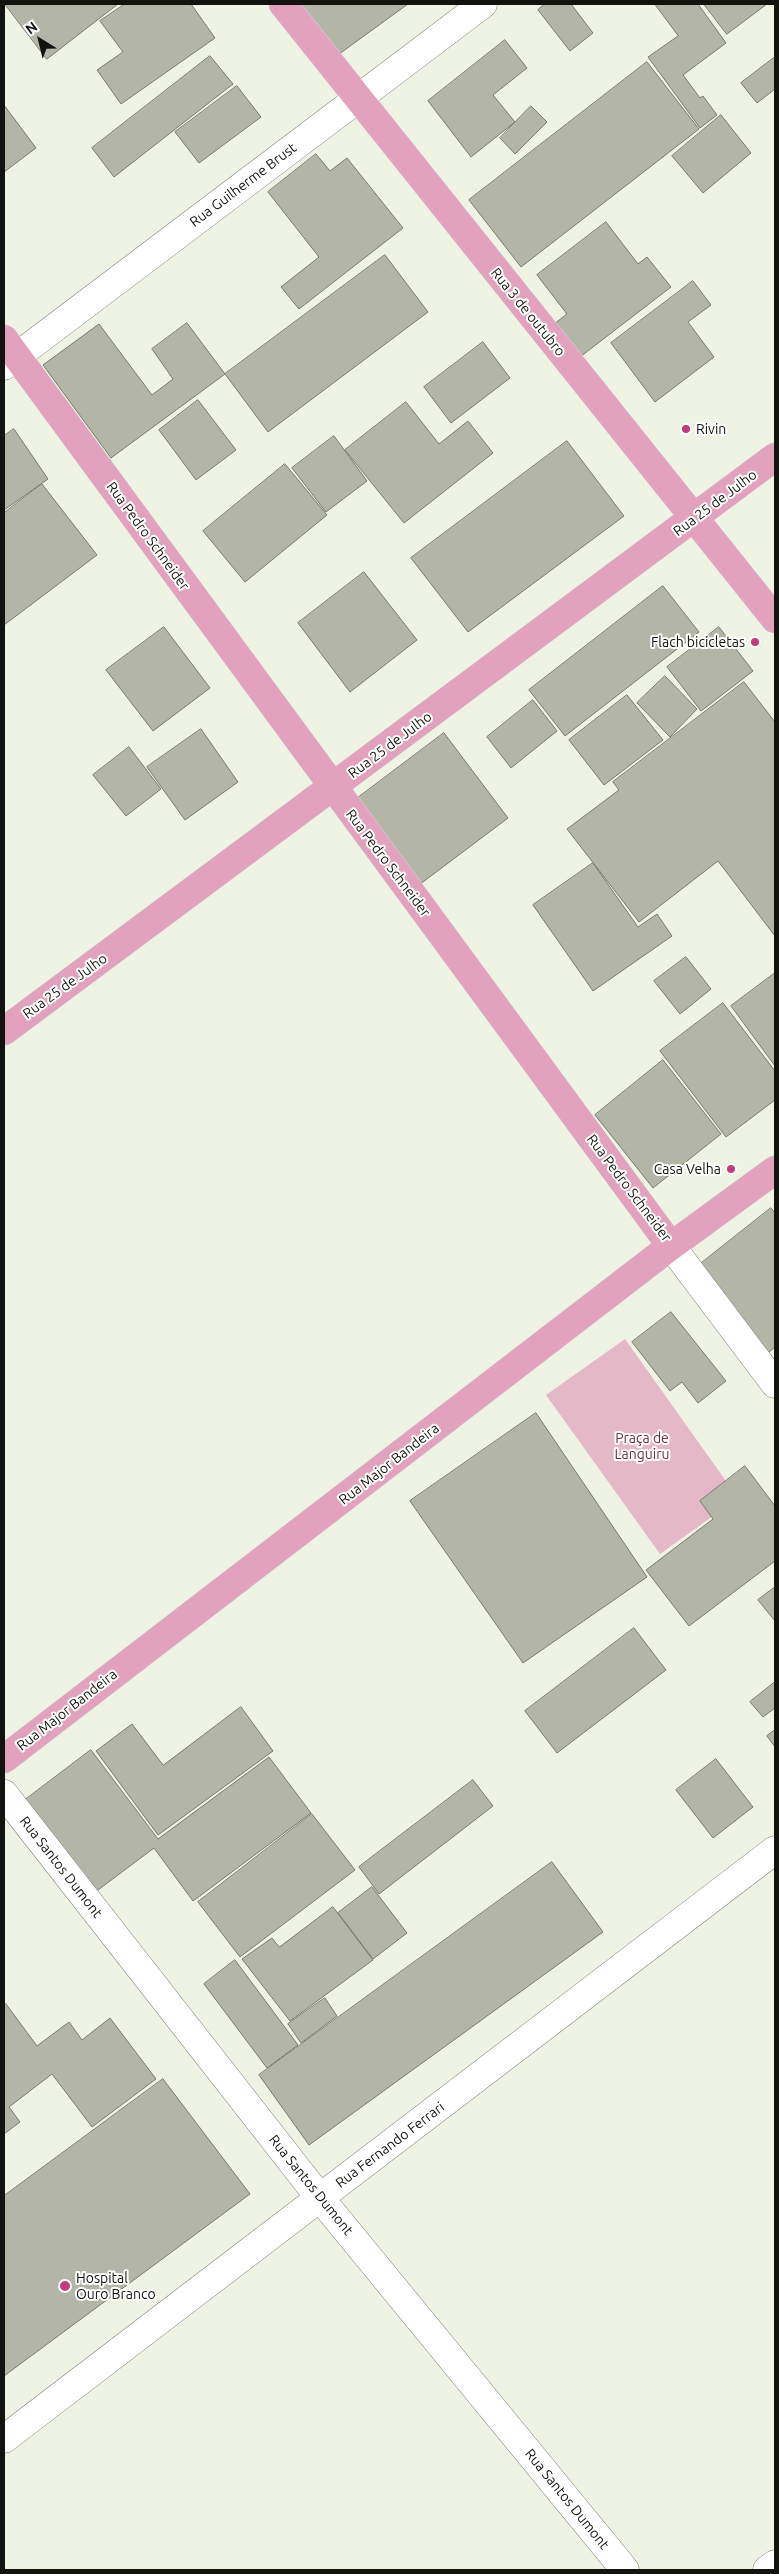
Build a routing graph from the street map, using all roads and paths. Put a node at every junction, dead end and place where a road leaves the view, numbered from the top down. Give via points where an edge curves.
1 (283, 4) edge
2 (483, 4) edge
3 (358, 98) junction
4 (8, 354) edge
5 (775, 457) edge
6 (694, 519) junction
7 (775, 618) edge
8 (332, 788) junction
9 (4, 1031) edge
10 (775, 1170) edge
11 (671, 1246) junction
12 (775, 1384) edge
13 (4, 1759) edge
14 (4, 1794) edge
15 (775, 1850) edge
16 (320, 2198) junction
17 (4, 2439) edge
18 (775, 2564) edge
19 (625, 2570) edge
20 (767, 2570) edge

1 - 3 main road, Rua 3 de outubro
2 - 3 street, Rua Guilherme Brust
3 - 4 street, Rua Guilherme Brust
3 - 6 main road, Rua 3 de outubro
4 - 8 main road, Rua Pedro Schneider
5 - 6 main road, Rua 25 de Julho
6 - 7 main road, Rua 3 de outubro
6 - 8 main road, Rua 25 de Julho
8 - 9 main road, Rua 25 de Julho
8 - 11 main road, Rua Pedro Schneider
10 - 11 main road, Rua Major Bandeira
11 - 12 street, Rua Pedro Schneider
11 - 13 main road, Rua Major Bandeira
14 - 16 street, Rua Santos Dumont
15 - 16 street, Rua Fernando Ferrari
16 - 17 street, Rua Fernando Ferrari
16 - 19 street, Rua Santos Dumont
18 - 20 street

